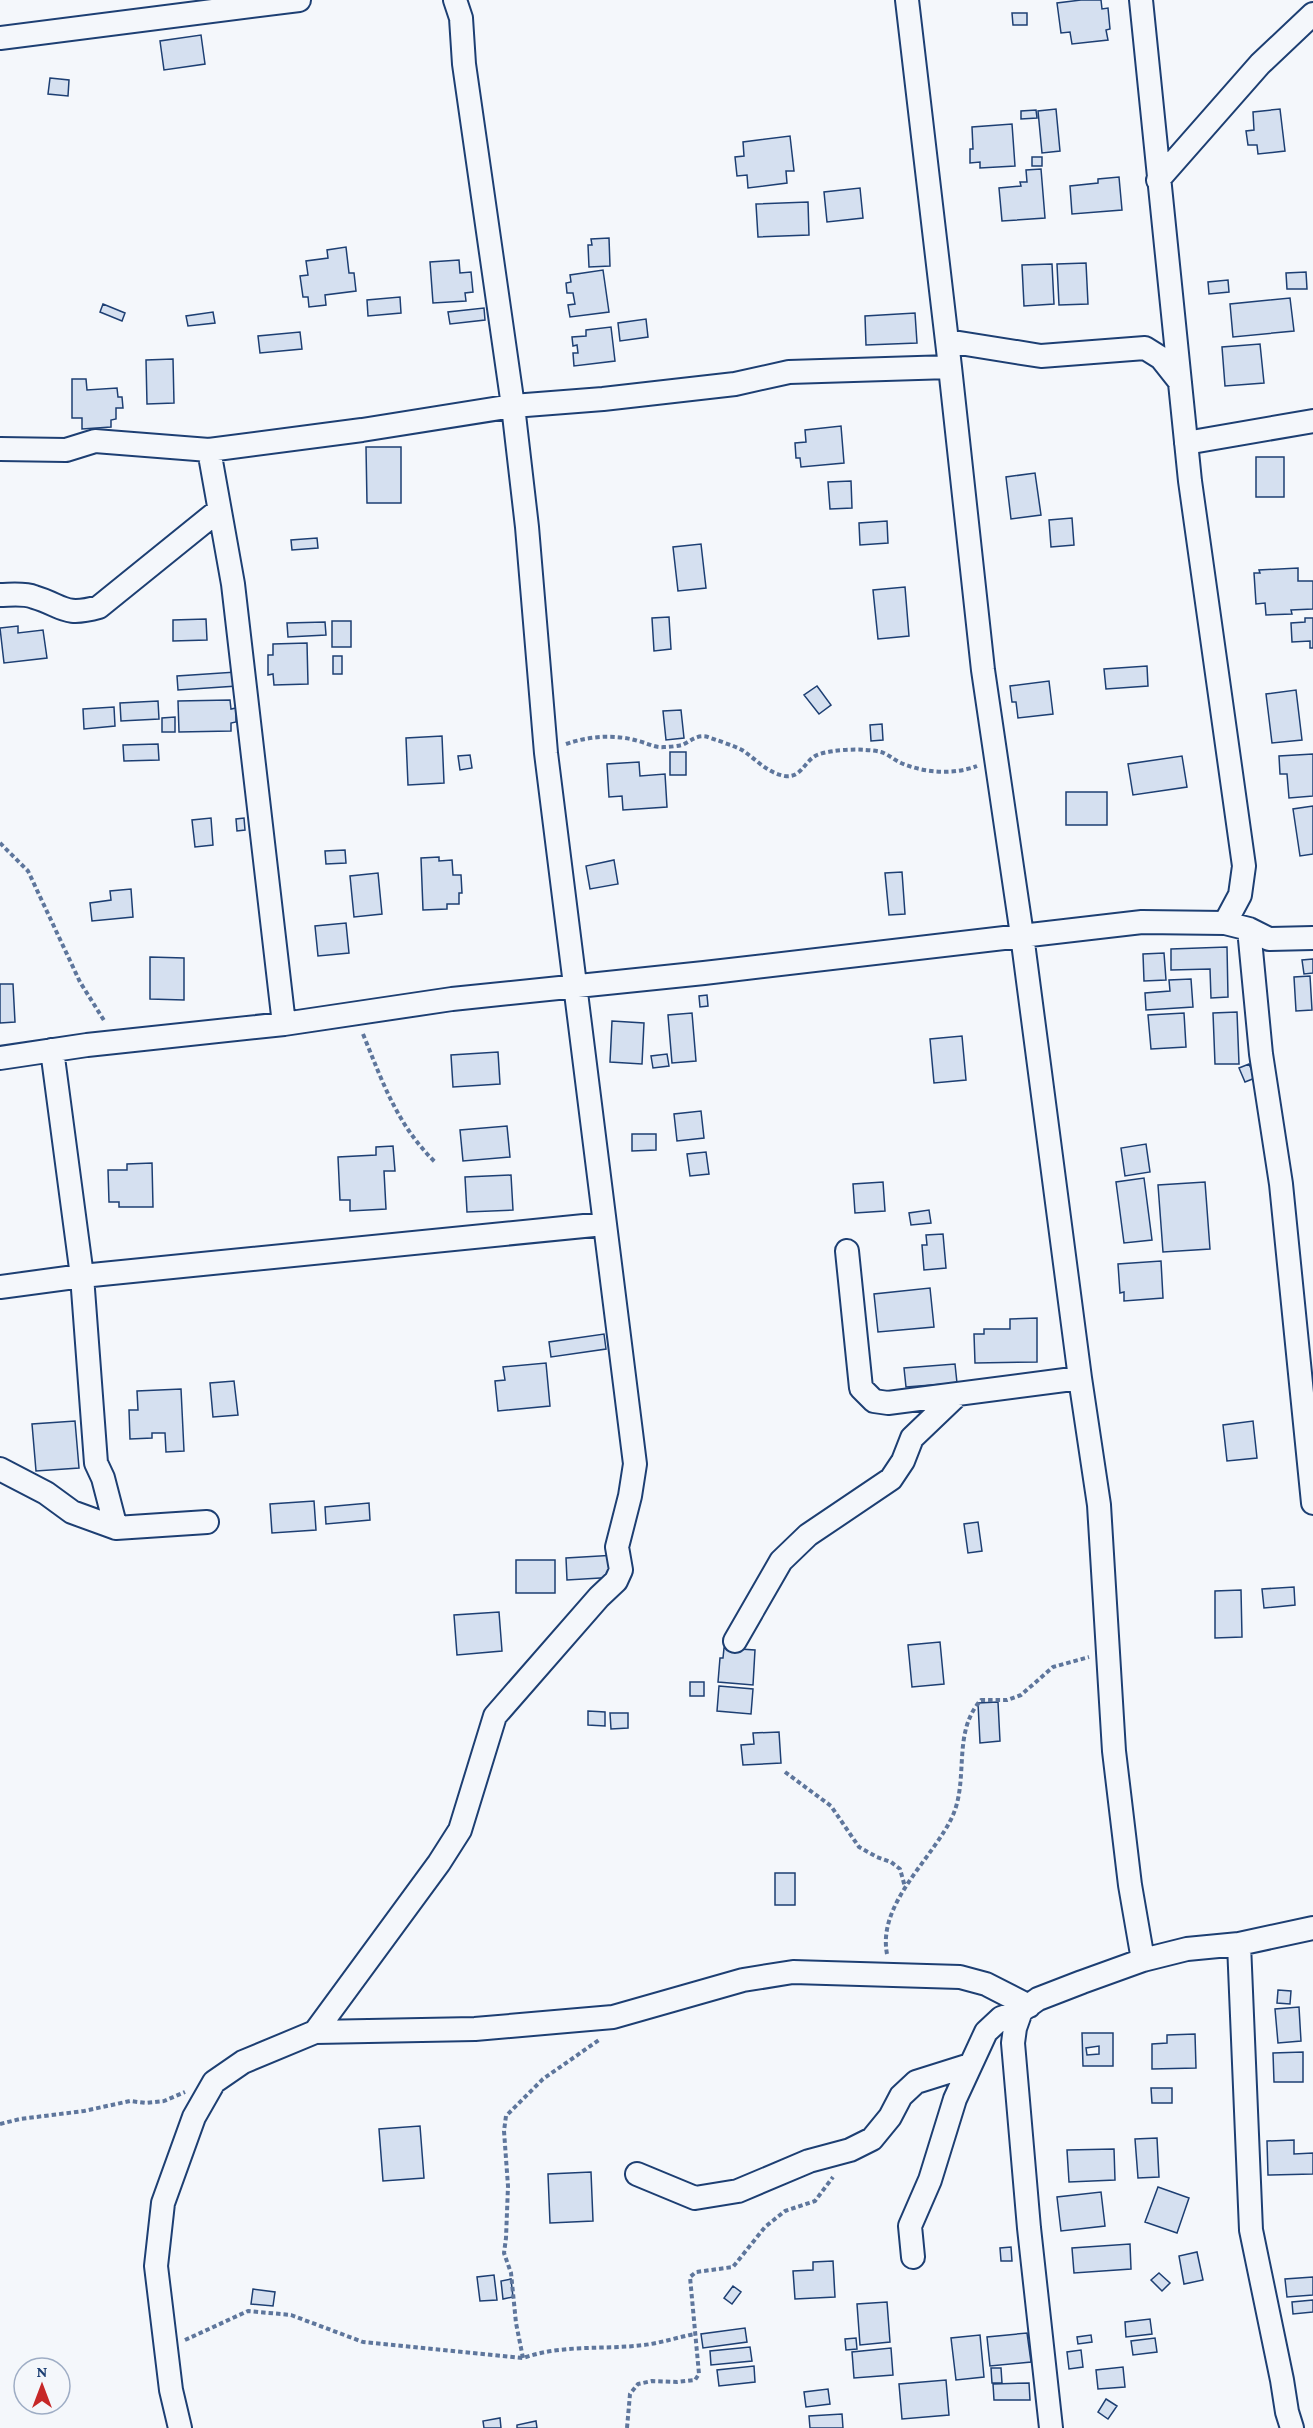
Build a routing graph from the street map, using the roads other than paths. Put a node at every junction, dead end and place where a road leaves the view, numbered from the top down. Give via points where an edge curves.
1 (299, 0) edge
2 (455, 0) edge
3 (907, 0) edge
4 (1141, 0) edge
5 (1313, 14) edge
6 (0, 38) edge
7 (1158, 180) junction
8 (947, 341) junction
9 (950, 368) junction
10 (1181, 383) junction
11 (513, 406) junction
12 (1313, 421) edge
13 (1186, 443) junction
14 (0, 449) edge
15 (209, 450) junction
16 (219, 510) junction
17 (0, 595) edge
18 (1225, 923) junction
19 (1249, 929) junction
20 (1022, 935) junction
21 (1313, 938) edge
22 (574, 986) junction
23 (284, 1024) junction
24 (52, 1050) junction
25 (0, 1058) edge
26 (604, 1224) junction
27 (847, 1251) dead end
28 (82, 1276) junction
29 (0, 1287) edge
30 (1080, 1378) junction
31 (958, 1394) junction
32 (0, 1469) edge
33 (1311, 1470) edge
34 (1313, 1503) edge
35 (207, 1522) dead end
36 (116, 1528) junction
37 (735, 1641) dead end
38 (1313, 1928) edge
39 (1239, 1944) junction
40 (1143, 1960) junction
41 (1025, 2008) junction
42 (315, 2032) junction
43 (970, 2065) junction
44 (638, 2174) dead end
45 (913, 2257) dead end
46 (180, 2428) edge
47 (1051, 2428) edge
48 (1292, 2428) edge

1 - 6 street
2 - 11 street via 461,18 464,64
3 - 8 street
4 - 7 street
5 - 7 street via 1260,64
7 - 10 street
8 - 9 street
8 - 10 street via 1041,356 1145,348 1161,358
9 - 11 street via 789,372 724,385
9 - 20 street via 983,670
10 - 13 street
11 - 15 street
11 - 22 street
12 - 13 street
13 - 18 street via 1244,866 1240,895
14 - 15 street via 66,450 95,441
15 - 16 street
16 - 17 street via 99,607 63,611 33,596
16 - 23 street via 233,584
18 - 19 street
18 - 20 street via 1142,922
19 - 21 street via 1269,939
19 - 33 street
20 - 22 street
20 - 30 street
22 - 23 street
22 - 26 street
23 - 24 street
24 - 25 street
24 - 28 street
26 - 28 street
26 - 42 street via 635,1464 617,1547 621,1570 616,1581 495,1716 460,1830
27 - 31 street via 861,1388 874,1401 888,1403
28 - 29 street
28 - 36 street via 96,1463
30 - 31 street
30 - 40 street via 1099,1505 1114,1751
31 - 37 street via 912,1438 891,1479 808,1535 781,1561
32 - 36 street via 72,1512
33 - 34 street
35 - 36 street
38 - 39 street
39 - 40 street via 1186,1949
39 - 48 street via 1251,2230
40 - 41 street
41 - 42 street via 986,1984 960,1977 793,1972 743,1980 613,2017 475,2029
41 - 43 street via 1001,2018 986,2032
41 - 47 street via 1012,2043
42 - 46 street via 243,2062 214,2082 194,2117 163,2203 156,2266 171,2390
43 - 44 street via 916,2082 901,2096 872,2139 738,2191 695,2198
43 - 45 street via 910,2226

